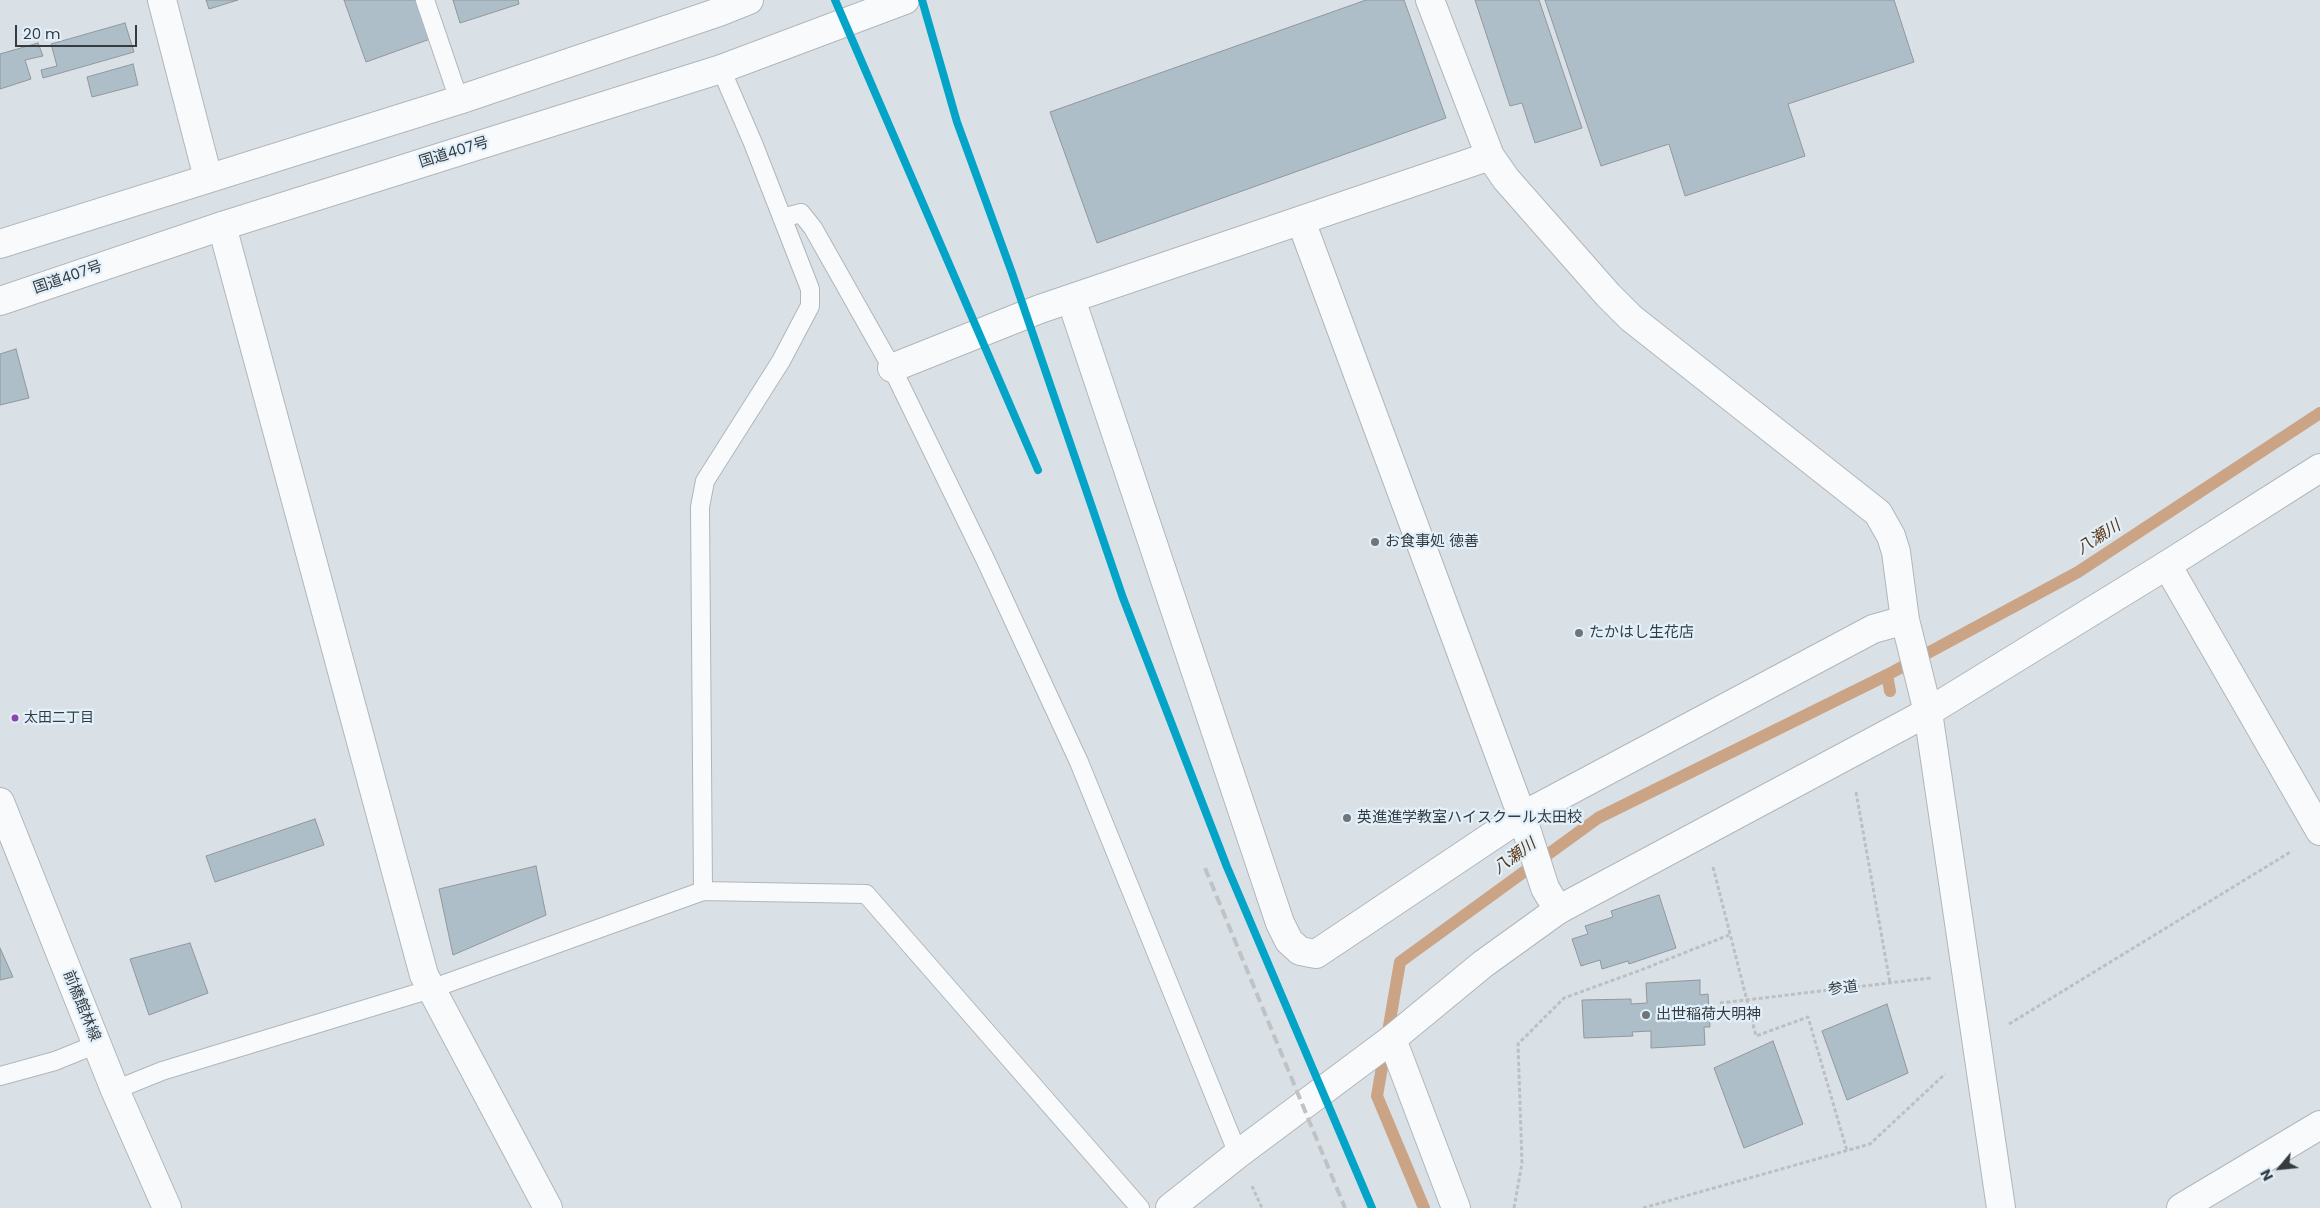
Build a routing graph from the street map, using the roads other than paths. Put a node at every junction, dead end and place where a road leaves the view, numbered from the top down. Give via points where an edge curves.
1 (162, 0) edge
2 (425, 0) edge
3 (749, 0) edge
4 (906, 0) edge
5 (1430, 0) edge
6 (717, 6) edge
7 (722, 70) junction
8 (459, 100) junction
9 (1490, 156) junction
10 (208, 178) junction
11 (782, 218) junction
12 (1301, 221) junction
13 (222, 226) junction
14 (0, 244) edge
15 (1070, 299) junction
16 (0, 301) edge
17 (892, 368) junction
18 (2320, 468) edge
19 (2167, 565) junction
20 (1906, 626) junction
21 (1924, 700) junction
22 (0, 802) edge
23 (1524, 825) junction
24 (2320, 831) edge
25 (703, 891) junction
26 (1551, 899) junction
27 (431, 988) junction
28 (1392, 1039) junction
29 (97, 1044) junction
30 (0, 1076) edge
31 (115, 1090) junction
32 (2320, 1125) edge
33 (1238, 1154) junction
34 (167, 1208) edge
35 (548, 1208) edge
36 (1140, 1208) edge
37 (1170, 1208) edge
38 (1456, 1208) edge
39 (2000, 1208) edge
40 (2181, 1208) edge

1 - 10 main road
2 - 8 lane
3 - 6 main road
4 - 7 main road, 国道407号
5 - 9 main road
6 - 8 main road
7 - 11 lane
7 - 13 main road, 国道407号
8 - 10 main road
9 - 12 main road
9 - 20 main road via 1506,179 1632,318 1878,513 1896,552
10 - 14 main road
11 - 17 lane via 801,213
11 - 25 lane via 810,289 810,306 781,361 705,481 700,507
12 - 15 main road
12 - 23 main road
13 - 16 main road, 国道407号
13 - 27 main road via 424,975
15 - 17 main road
15 - 23 main road via 1277,914 1289,941 1300,952 1316,954
17 - 33 lane via 1079,762
18 - 19 main road
19 - 21 main road
19 - 24 main road
20 - 21 main road
20 - 23 main road via 1872,629
21 - 26 main road via 1849,754 1704,832
21 - 39 main road
22 - 29 main road, 前橋館林線
23 - 26 main road
25 - 27 lane
25 - 36 lane via 866,894
26 - 28 main road via 1483,964
27 - 31 lane via 162,1071
27 - 35 main road
28 - 33 main road
28 - 38 main road
29 - 30 lane via 55,1061
29 - 31 main road, 前橋館林線
31 - 34 main road, 前橋館林線
32 - 40 main road
33 - 37 main road

